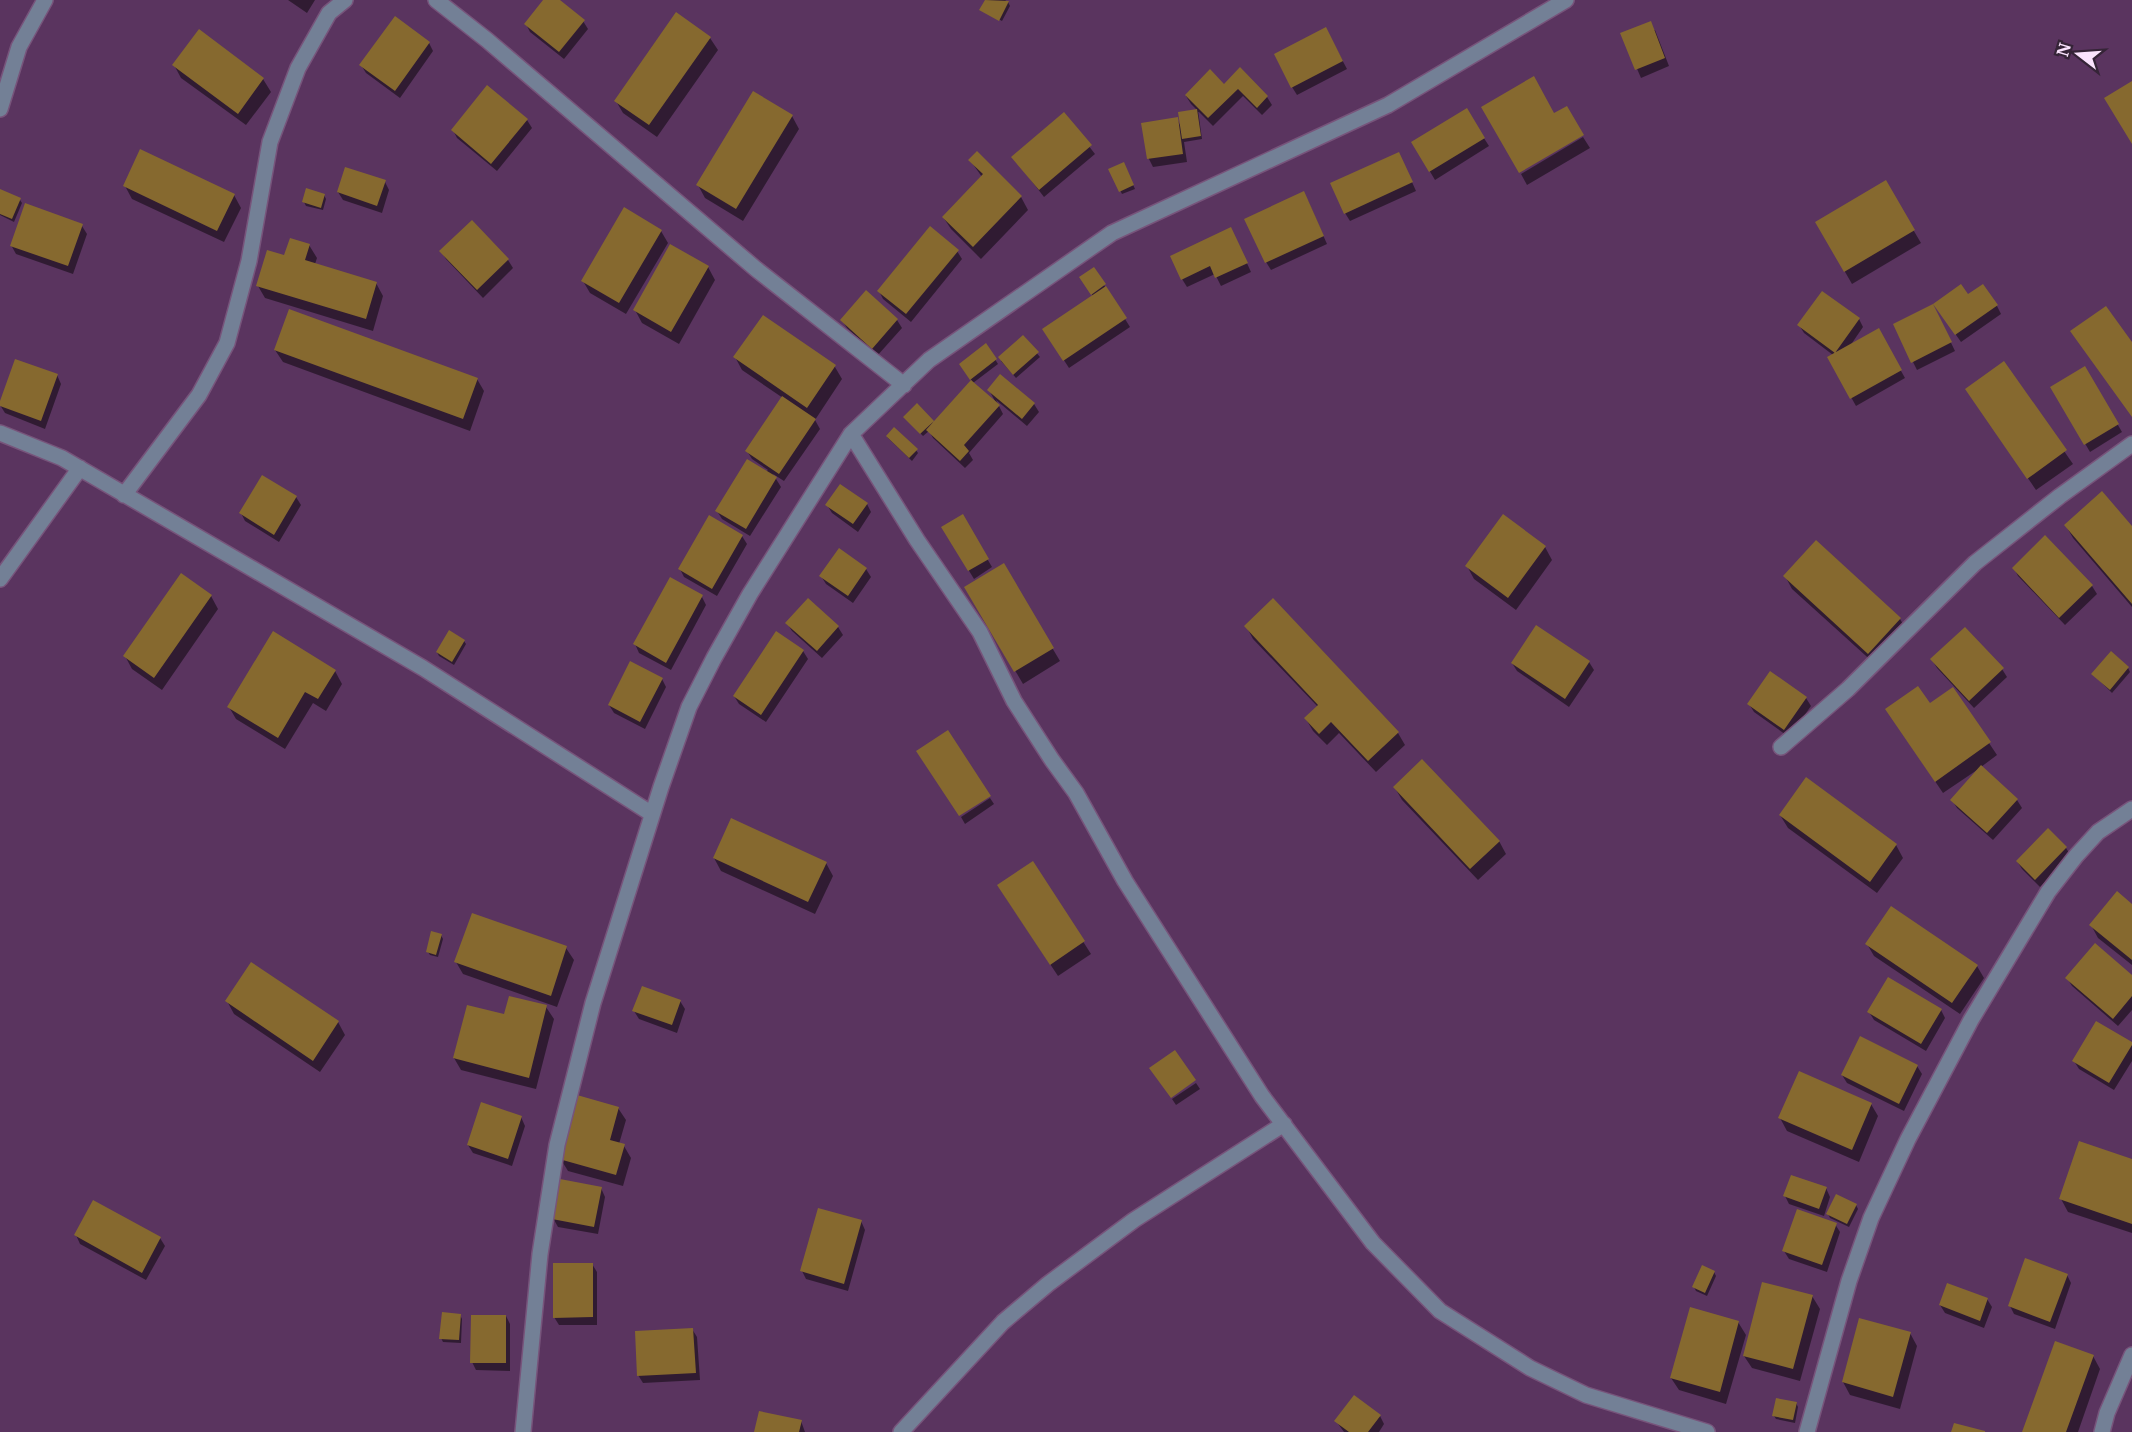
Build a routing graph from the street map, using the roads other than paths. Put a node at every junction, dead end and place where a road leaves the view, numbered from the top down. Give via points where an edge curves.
1 (45, 0) edge
2 (345, 0) edge
3 (436, 0) edge
4 (1566, 0) edge
5 (0, 109) edge
6 (904, 385) junction
7 (0, 434) edge
8 (851, 434) junction
9 (2132, 444) edge
10 (80, 468) junction
11 (124, 495) junction
12 (0, 579) edge
13 (1781, 747) dead end
14 (2132, 809) edge
15 (652, 814) junction
16 (1284, 1124) junction
17 (2132, 1355) edge
18 (523, 1432) edge
19 (901, 1432) edge
20 (1707, 1432) edge
21 (1807, 1432) edge
22 (2102, 1432) edge

1 - 5 street via 19,47
2 - 11 street via 329,13 298,68 270,142 249,261 227,343 199,394
3 - 6 street via 756,269
4 - 6 street via 1388,105 1112,233 929,360
6 - 8 street
7 - 10 street
8 - 15 street via 714,658 689,707
8 - 16 street via 980,633 1014,701 1076,793 1125,881 1262,1096
9 - 13 street via 1975,564 1848,689
10 - 11 street
10 - 12 street
11 - 15 street via 423,668
14 - 21 street via 2098,832 2048,892 1971,1020 1908,1139 1871,1218 1849,1281
15 - 18 street via 593,1003 557,1145 540,1254
16 - 19 street via 1134,1220 1048,1284 1003,1322
16 - 20 street via 1372,1243 1440,1311 1530,1368 1586,1395
17 - 22 street

